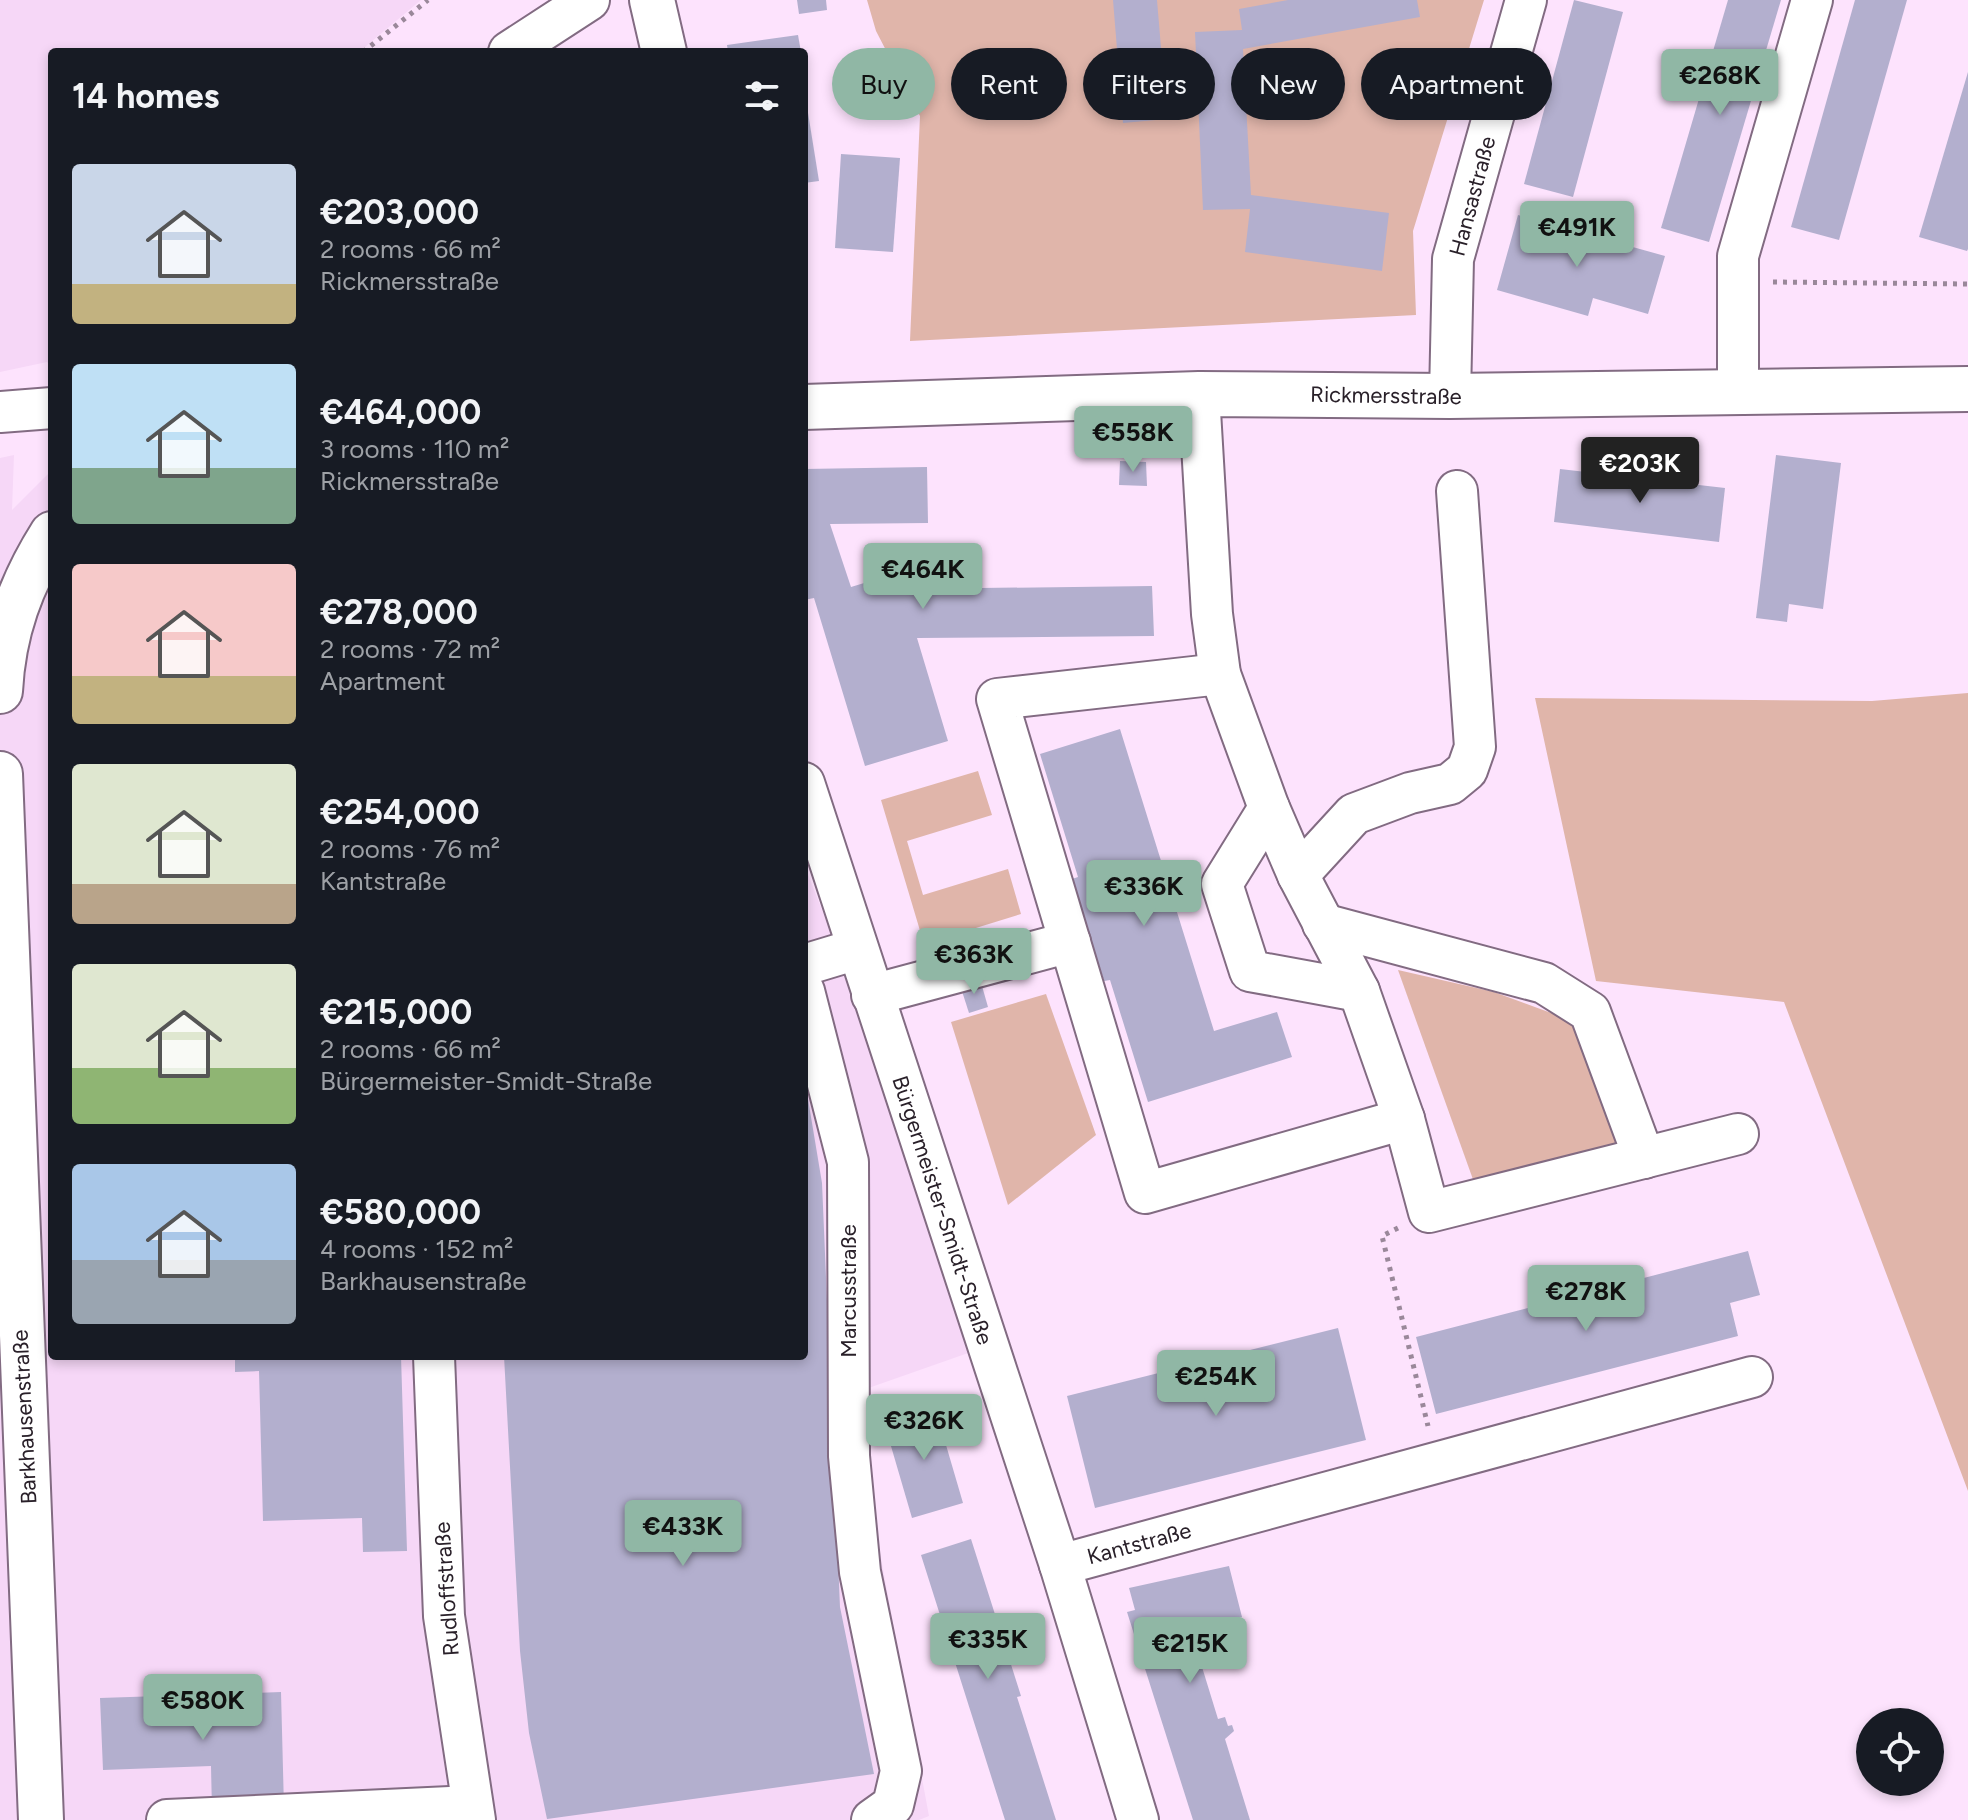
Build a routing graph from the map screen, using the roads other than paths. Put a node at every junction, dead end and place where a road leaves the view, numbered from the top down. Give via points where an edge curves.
1 (589, 0) edge
2 (652, 0) edge
3 (1526, 0) edge
4 (1812, 0) edge
5 (515, 48) edge
6 (663, 48) edge
7 (1968, 389) edge
8 (1199, 394) junction
9 (1738, 394) junction
10 (1450, 396) junction
11 (808, 407) edge
12 (48, 408) edge
13 (0, 412) edge
14 (1457, 491) dead end
15 (48, 541) edge
16 (1220, 674) junction
17 (0, 691) edge
18 (0, 774) edge
19 (808, 796) edge
20 (1269, 808) junction
21 (1298, 875) junction
22 (1323, 924) junction
23 (1070, 942) junction
24 (857, 949) junction
25 (808, 964) edge
26 (1359, 991) junction
27 (872, 995) junction
28 (808, 1007) edge
29 (1404, 1119) junction
30 (1738, 1134) dead end
31 (1644, 1158) junction
32 (434, 1360) edge
33 (1752, 1377) dead end
34 (1060, 1565) junction
35 (474, 1813) edge
36 (41, 1820) edge
37 (167, 1820) edge
38 (872, 1820) edge
39 (1138, 1820) edge

1 - 5 street
2 - 6 main road
3 - 10 street, Hansastraße via 1453,259
4 - 9 street via 1738,256
7 - 9 main road, Rickmersstraße
8 - 10 main road, Rickmersstraße
8 - 11 main road, Rickmersstraße
8 - 16 street
9 - 10 main road, Rickmersstraße
12 - 13 street
14 - 21 street via 1475,747 1467,770 1450,784 1354,814
15 - 17 main road via 12,615
16 - 20 street
16 - 23 street via 997,699
18 - 36 main road, Barkhausenstraße
19 - 24 street, Bürgermeister-Smidt-Straße
20 - 21 street
20 - 26 street via 1222,884 1250,971
21 - 22 street
22 - 26 street
22 - 31 street via 1544,983 1590,1012
23 - 27 street
23 - 29 street via 1145,1193
24 - 25 street
24 - 27 street, Bürgermeister-Smidt-Straße
26 - 29 street
27 - 34 street, Bürgermeister-Smidt-Straße
28 - 38 street, Marcusstraße via 848,1162 849,1456 860,1572 901,1771 893,1805
29 - 31 street via 1429,1212
30 - 31 street
32 - 35 street, Rudloffstraße via 444,1616
33 - 34 street, Kantstraße
34 - 39 street, Bürgermeister-Smidt-Straße
35 - 37 street

